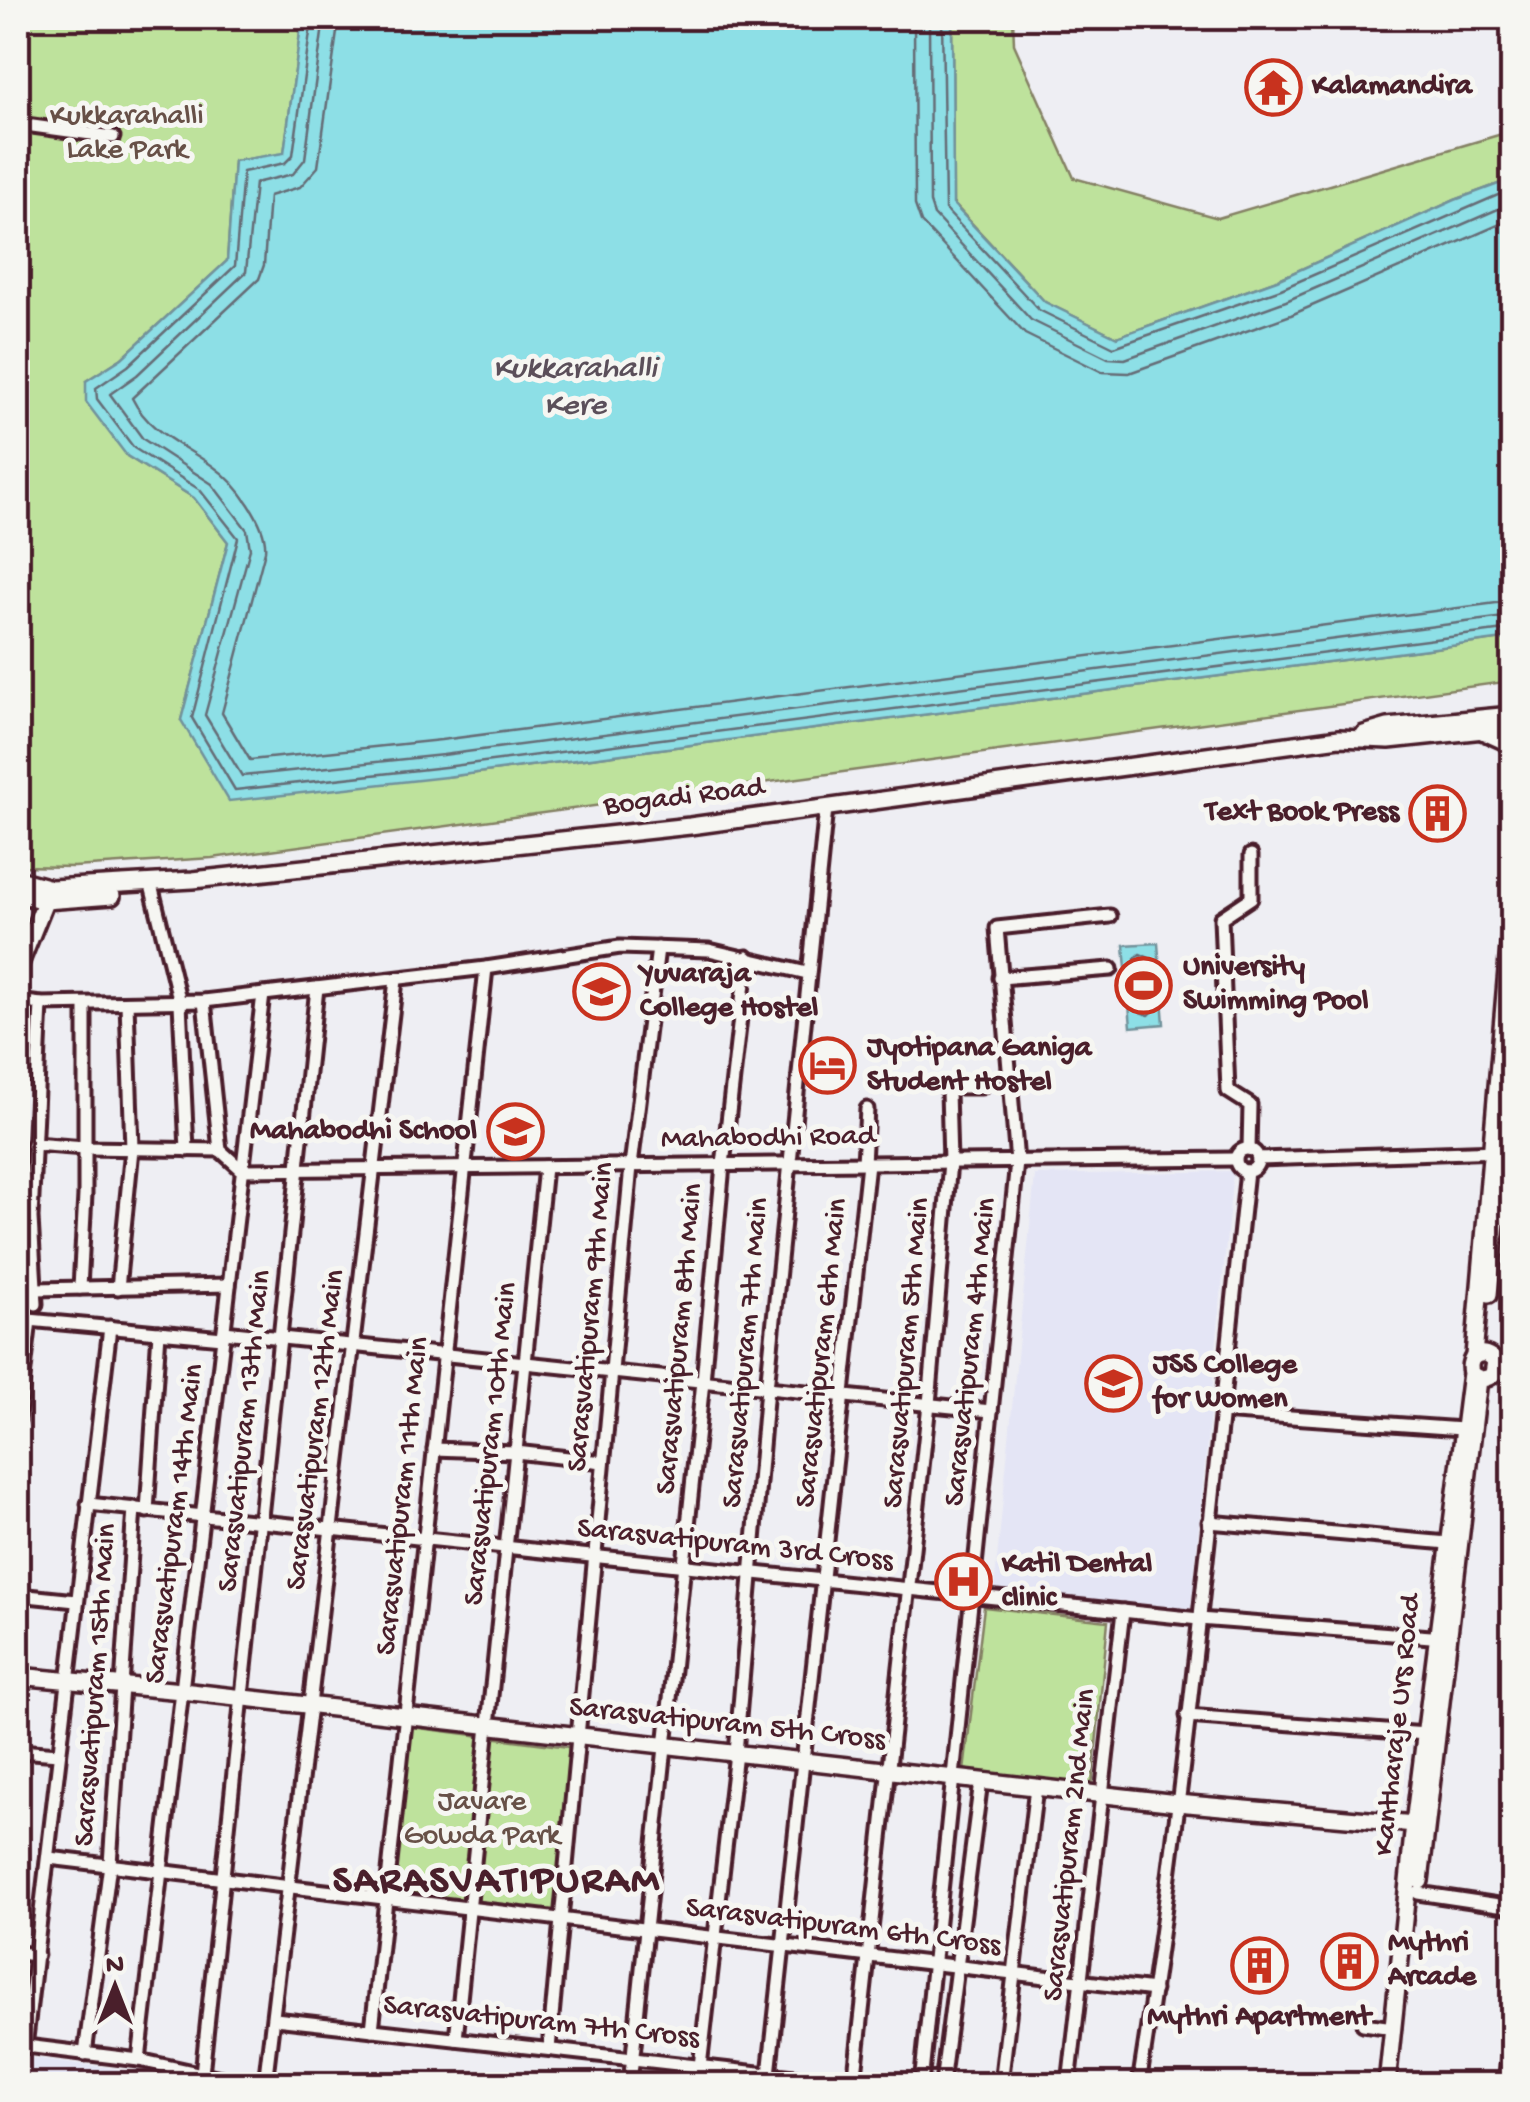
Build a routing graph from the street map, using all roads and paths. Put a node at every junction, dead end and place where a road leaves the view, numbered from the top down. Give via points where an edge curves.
1 (18, 124) edge
2 (113, 137) dead end
3 (1512, 714) edge
4 (1512, 727) edge
5 (1480, 730) junction
6 (1356, 736) junction
7 (1512, 750) edge
8 (826, 808) junction
9 (1250, 854) dead end
10 (21, 887) edge
11 (152, 889) junction
12 (48, 894) junction
13 (1512, 911) edge
14 (18, 912) edge
15 (1110, 916) dead end
16 (658, 948) junction
17 (1511, 950) edge
18 (747, 957) junction
19 (486, 968) junction
20 (18, 969) edge
21 (1111, 969) dead end
22 (807, 973) junction
23 (1000, 978) junction
24 (396, 980) junction
25 (318, 988) junction
26 (263, 994) junction
27 (18, 1001) edge
28 (204, 1001) junction
29 (127, 1003) junction
30 (180, 1003) junction
31 (41, 1004) junction
32 (85, 1004) junction
33 (1512, 1059) edge
34 (981, 1087) dead end
35 (867, 1109) dead end
36 (33, 1144) junction
37 (85, 1148) junction
38 (132, 1150) junction
39 (187, 1150) junction
40 (220, 1150) junction
41 (1497, 1150) junction
42 (1254, 1154) junction
43 (1235, 1159) junction
44 (950, 1162) junction
45 (1017, 1162) junction
46 (866, 1163) junction
47 (790, 1164) junction
48 (722, 1165) junction
49 (632, 1166) junction
50 (544, 1167) junction
51 (373, 1168) junction
52 (464, 1168) junction
53 (242, 1170) junction
54 (298, 1170) junction
55 (1247, 1172) junction
56 (229, 1285) junction
57 (80, 1288) junction
58 (118, 1288) junction
59 (36, 1289) junction
60 (36, 1304) dead end
61 (24, 1320) edge
62 (110, 1327) junction
63 (159, 1332) junction
64 (223, 1335) junction
65 (281, 1338) junction
66 (352, 1345) junction
67 (444, 1354) junction
68 (1512, 1354) edge
69 (525, 1363) junction
70 (1477, 1365) junction
71 (1503, 1367) edge
72 (612, 1372) junction
73 (704, 1381) junction
74 (1512, 1385) edge
75 (767, 1388) junction
76 (844, 1396) junction
77 (928, 1404) junction
78 (991, 1410) junction
79 (1221, 1412) junction
80 (18, 1420) edge
81 (1462, 1430) junction
82 (434, 1449) junction
83 (516, 1452) junction
84 (604, 1462) junction
85 (88, 1504) junction
86 (140, 1510) junction
87 (202, 1516) junction
88 (261, 1522) junction
89 (1209, 1522) junction
90 (330, 1529) junction
91 (424, 1538) junction
92 (1448, 1543) junction
93 (507, 1547) junction
94 (594, 1556) junction
95 (684, 1566) junction
96 (752, 1573) junction
97 (824, 1580) junction
98 (910, 1589) junction
99 (18, 1595) edge
100 (972, 1596) junction
101 (76, 1601) junction
102 (1123, 1611) junction
103 (1199, 1619) junction
104 (1443, 1638) junction
105 (19, 1675) edge
106 (67, 1679) junction
107 (120, 1685) junction
108 (182, 1691) junction
109 (242, 1698) junction
110 (310, 1706) junction
111 (405, 1716) junction
112 (1187, 1716) junction
113 (490, 1726) junction
114 (1426, 1734) junction
115 (579, 1736) junction
116 (665, 1745) junction
117 (18, 1750) edge
118 (736, 1753) junction
119 (60, 1754) junction
120 (805, 1761) junction
121 (889, 1770) junction
122 (953, 1778) junction
123 (981, 1781) junction
124 (1036, 1787) junction
125 (1102, 1794) junction
126 (1177, 1803) junction
127 (1420, 1824) junction
128 (49, 1858) junction
129 (110, 1864) junction
130 (161, 1872) junction
131 (224, 1879) junction
132 (288, 1887) junction
133 (1418, 1893) junction
134 (385, 1898) junction
135 (1512, 1907) edge
136 (470, 1908) junction
137 (563, 1920) junction
138 (646, 1930) junction
139 (715, 1938) junction
140 (785, 1946) junction
141 (18, 1953) edge
142 (37, 1955) junction
143 (869, 1956) junction
144 (934, 1964) junction
145 (956, 1967) junction
146 (1016, 1974) junction
147 (1082, 1982) junction
148 (1154, 1990) junction
149 (275, 2019) junction
150 (1363, 2024) dead end
151 (1512, 2024) edge
152 (1394, 2028) junction
153 (372, 2030) junction
154 (456, 2039) junction
155 (21, 2046) edge
156 (550, 2050) junction
157 (85, 2054) junction
158 (1511, 2054) edge
159 (632, 2059) junction
160 (139, 2060) junction
161 (700, 2066) junction
162 (202, 2074) junction
163 (769, 2079) edge
164 (248, 2084) edge
165 (265, 2084) edge
166 (630, 2084) edge
167 (698, 2084) edge
168 (854, 2084) edge
169 (862, 2084) edge
170 (921, 2084) edge
171 (942, 2084) edge
172 (1001, 2084) edge
173 (1069, 2084) edge
174 (1138, 2084) edge
175 (1387, 2084) edge
176 (1397, 2084) edge
177 (1505, 2084) edge

1 - 2 street
3 - 6 street, Bogadi Road
4 - 5 street, Bogadi Road
5 - 6 street, Bogadi Road via 1388,740
5 - 7 street
6 - 8 street, Bogadi Road
8 - 11 street, Bogadi Road
8 - 22 street, Sarasvatipuram 7th Main
9 - 42 street via 1251,898 1221,918 1228,1091 1250,1104
10 - 12 street, Bogadi Road
10 - 14 street
11 - 12 street, Bogadi Road
11 - 30 street
12 - 20 street
13 - 17 street, Kantharaje Urs Road
15 - 23 street, Sarasvatipuram 4th Main via 997,928
16 - 18 street
16 - 19 street via 620,946
16 - 49 street, Sarasvatipuram 9th Main
17 - 41 street, Kantharaje Urs Road
18 - 22 street
18 - 48 street, Sarasvatipuram 8th Main
19 - 24 street
19 - 52 street, Sarasvatipuram 11th Main
21 - 23 street
22 - 47 street, Sarasvatipuram 7th Main
23 - 45 street, Sarasvatipuram 4th Main
24 - 25 street
24 - 51 street, Sarasvatipuram 12th Main
25 - 26 street
25 - 54 street, Sarasvatipuram 13th Main
26 - 28 street
26 - 53 street, Sarasvatipuram 14th Main
27 - 31 street
28 - 30 street
28 - 40 street
29 - 30 street
29 - 32 street
29 - 38 street
30 - 39 street
31 - 32 street
31 - 36 street
32 - 37 street
33 - 41 street, Kantharaje Urs Road
34 - 44 street, Sarasvatipuram 5th Main via 949,1089
35 - 46 street, Sarasvatipuram 6th Main
36 - 37 street
36 - 59 street
37 - 38 street
37 - 57 street
38 - 39 street
38 - 58 street
39 - 40 street
40 - 53 street
41 - 42 street
41 - 70 street, Kantharaje Urs Road
42 - 43 street via 1238,1152
42 - 55 street via 1254,1169
43 - 45 street, Mahabodhi Road
43 - 55 street
44 - 45 street, Mahabodhi Road
44 - 46 street, Mahabodhi Road
44 - 77 street, Sarasvatipuram 5th Main
45 - 78 street, Sarasvatipuram 4th Main
46 - 47 street, Mahabodhi Road
46 - 76 street, Sarasvatipuram 6th Main
47 - 48 street, Mahabodhi Road
47 - 75 street, Sarasvatipuram 7th Main
48 - 49 street, Mahabodhi Road
48 - 73 street, Sarasvatipuram 8th Main
49 - 50 street, Mahabodhi Road
49 - 72 street, Sarasvatipuram 9th Main
50 - 52 street, Mahabodhi Road
50 - 69 street, Sarasvatipuram 10th Main
51 - 52 street, Mahabodhi Road
51 - 54 street, Mahabodhi Road
51 - 66 street, Sarasvatipuram 12th Main
52 - 67 street, Sarasvatipuram 11th Main
53 - 54 street, Mahabodhi Road
53 - 56 street, Sarasvatipuram 14th Main
54 - 65 street, Sarasvatipuram 13th Main
55 - 79 street
56 - 58 street
56 - 64 street, Sarasvatipuram 14th Main
57 - 58 street
57 - 59 street
59 - 60 street
61 - 62 street
61 - 80 street
62 - 63 street
62 - 85 street
63 - 64 street
63 - 86 street, Sarasvatipuram 15th Main
64 - 65 street
64 - 87 street, Sarasvatipuram 14th Main
65 - 66 street
65 - 88 street, Sarasvatipuram 13th Main
66 - 67 street
66 - 90 street, Sarasvatipuram 12th Main
67 - 69 street
67 - 82 street, Sarasvatipuram 11th Main
68 - 71 street
69 - 72 street
69 - 83 street, Sarasvatipuram 10th Main
70 - 71 street via 1490,1377
70 - 81 street, Kantharaje Urs Road
70 - 104 street, Kantharaje Urs Road
71 - 74 street
72 - 73 street
72 - 84 street, Sarasvatipuram 9th Main
73 - 75 street
73 - 95 street, Sarasvatipuram 8th Main
75 - 76 street
75 - 96 street, Sarasvatipuram 7th Main
76 - 77 street
76 - 97 street, Sarasvatipuram 6th Main
77 - 78 street
77 - 98 street, Sarasvatipuram 5th Main
78 - 100 street, Sarasvatipuram 4th Main
79 - 81 street
79 - 89 street
81 - 92 street, Kantharaje Urs Road
82 - 83 street
82 - 91 street, Sarasvatipuram 11th Main
83 - 84 street
83 - 93 street, Sarasvatipuram 10th Main
84 - 94 street, Sarasvatipuram 9th Main
85 - 86 street, Sarasvatipuram 3rd Cross
85 - 101 street
86 - 87 street, Sarasvatipuram 3rd Cross
86 - 107 street, Sarasvatipuram 15th Main
87 - 88 street, Sarasvatipuram 3rd Cross
87 - 108 street, Sarasvatipuram 14th Main
88 - 90 street, Sarasvatipuram 3rd Cross
88 - 109 street, Sarasvatipuram 13th Main
89 - 92 street
89 - 103 street
90 - 91 street, Sarasvatipuram 3rd Cross
90 - 110 street, Sarasvatipuram 12th Main
91 - 93 street, Sarasvatipuram 3rd Cross
91 - 111 street, Sarasvatipuram 11th Main
92 - 104 street, Kantharaje Urs Road
93 - 94 street, Sarasvatipuram 3rd Cross
93 - 113 street, Sarasvatipuram 10th Main
94 - 95 street, Sarasvatipuram 3rd Cross
94 - 115 street, Sarasvatipuram 9th Main
95 - 96 street, Sarasvatipuram 3rd Cross
95 - 116 street, Sarasvatipuram 8th Main
96 - 97 street, Sarasvatipuram 3rd Cross
96 - 118 street, Sarasvatipuram 7th Main
97 - 98 street, Sarasvatipuram 3rd Cross
97 - 120 street, Sarasvatipuram 6th Main
98 - 100 street, Sarasvatipuram 3rd Cross
98 - 121 street, Sarasvatipuram 5th Main
99 - 101 street
100 - 102 street, Sarasvatipuram 3rd Cross
100 - 122 street, Sarasvatipuram 4th Main
101 - 106 street
102 - 103 street, Sarasvatipuram 3rd Cross
102 - 125 street, Sarasvatipuram 2nd Main
103 - 104 street, Sarasvatipuram 3rd Cross
103 - 112 street
104 - 114 street, Kantharaje Urs Road
104 - 127 street, Kantharaje Urs Road
105 - 106 street, Sarasvatipuram 5th Cross
106 - 107 street, Sarasvatipuram 5th Cross
106 - 119 street
107 - 108 street, Sarasvatipuram 5th Cross
107 - 129 street, Sarasvatipuram 15th Main
108 - 109 street, Sarasvatipuram 5th Cross
108 - 130 street, Sarasvatipuram 14th Main
109 - 110 street, Sarasvatipuram 5th Cross
109 - 131 street, Sarasvatipuram 13th Main
110 - 111 street, Sarasvatipuram 5th Cross
110 - 132 street, Sarasvatipuram 12th Main
111 - 113 street, Sarasvatipuram 5th Cross
111 - 134 street, Sarasvatipuram 11th Main
112 - 114 street
112 - 126 street
113 - 115 street, Sarasvatipuram 5th Cross
113 - 136 street, Sarasvatipuram 10th Main
114 - 127 street, Kantharaje Urs Road
115 - 116 street, Sarasvatipuram 5th Cross
115 - 137 street, Sarasvatipuram 9th Main
116 - 118 street, Sarasvatipuram 5th Cross
116 - 138 street, Sarasvatipuram 8th Main
117 - 119 street
118 - 120 street, Sarasvatipuram 5th Cross
118 - 139 street, Sarasvatipuram 7th Main
119 - 128 street
120 - 121 street, Sarasvatipuram 5th Cross
120 - 140 street, Sarasvatipuram 6th Main
121 - 122 street, Sarasvatipuram 5th Cross
121 - 143 street, Sarasvatipuram 5th Main
122 - 123 street, Sarasvatipuram 5th Cross
122 - 144 street, Sarasvatipuram 4th Main
123 - 124 street, Sarasvatipuram 5th Cross
123 - 145 street
124 - 125 street, Sarasvatipuram 5th Cross
124 - 146 street
125 - 126 street, Sarasvatipuram 5th Cross
125 - 147 street, Sarasvatipuram 2nd Main
126 - 127 street, Sarasvatipuram 5th Cross
126 - 148 street
127 - 133 street, Kantharaje Urs Road
127 - 152 street, Kantharaje Urs Road
128 - 129 street, Sarasvatipuram 6th Cross
128 - 142 street
129 - 130 street, Sarasvatipuram 6th Cross
129 - 157 street, Sarasvatipuram 15th Main
130 - 131 street, Sarasvatipuram 6th Cross
130 - 160 street, Sarasvatipuram 14th Main
131 - 132 street, Sarasvatipuram 6th Cross
131 - 162 street, Sarasvatipuram 13th Main
132 - 134 street, Sarasvatipuram 6th Cross
132 - 149 street, Sarasvatipuram 12th Main
133 - 135 street
133 - 176 street, Kantharaje Urs Road
134 - 136 street, Sarasvatipuram 6th Cross
134 - 153 street, Sarasvatipuram 11th Main
136 - 137 street, Sarasvatipuram 6th Cross
136 - 154 street, Sarasvatipuram 10th Main
137 - 138 street, Sarasvatipuram 6th Cross
137 - 156 street, Sarasvatipuram 9th Main
138 - 139 street, Sarasvatipuram 6th Cross
138 - 159 street, Sarasvatipuram 8th Main
139 - 140 street, Sarasvatipuram 6th Cross
139 - 161 street, Sarasvatipuram 7th Main
140 - 143 street, Sarasvatipuram 6th Cross
140 - 163 street, Sarasvatipuram 6th Main
141 - 142 street
142 - 155 street
143 - 144 street, Sarasvatipuram 6th Cross
143 - 168 street, Sarasvatipuram 5th Main
144 - 145 street, Sarasvatipuram 6th Cross
144 - 170 street, Sarasvatipuram 4th Main
145 - 146 street, Sarasvatipuram 6th Cross
145 - 171 street
146 - 147 street, Sarasvatipuram 6th Cross
146 - 172 street
147 - 148 street, Sarasvatipuram 6th Cross
147 - 173 street, Sarasvatipuram 2nd Main
148 - 174 street
149 - 153 street, Sarasvatipuram 7th Cross
149 - 165 street, Sarasvatipuram 12th Main
150 - 152 street
151 - 158 street
152 - 175 street, Kantharaje Urs Road
153 - 154 street, Sarasvatipuram 7th Cross
154 - 156 street, Sarasvatipuram 7th Cross
155 - 157 street
156 - 159 street, Sarasvatipuram 7th Cross
157 - 160 street
158 - 177 street
159 - 161 street, Sarasvatipuram 7th Cross
159 - 166 street, Sarasvatipuram 8th Main
160 - 162 street
161 - 163 street, Sarasvatipuram 7th Cross
161 - 167 street, Sarasvatipuram 7th Main
162 - 164 street
163 - 168 street, Sarasvatipuram 7th Cross
168 - 169 street, Sarasvatipuram 7th Cross

